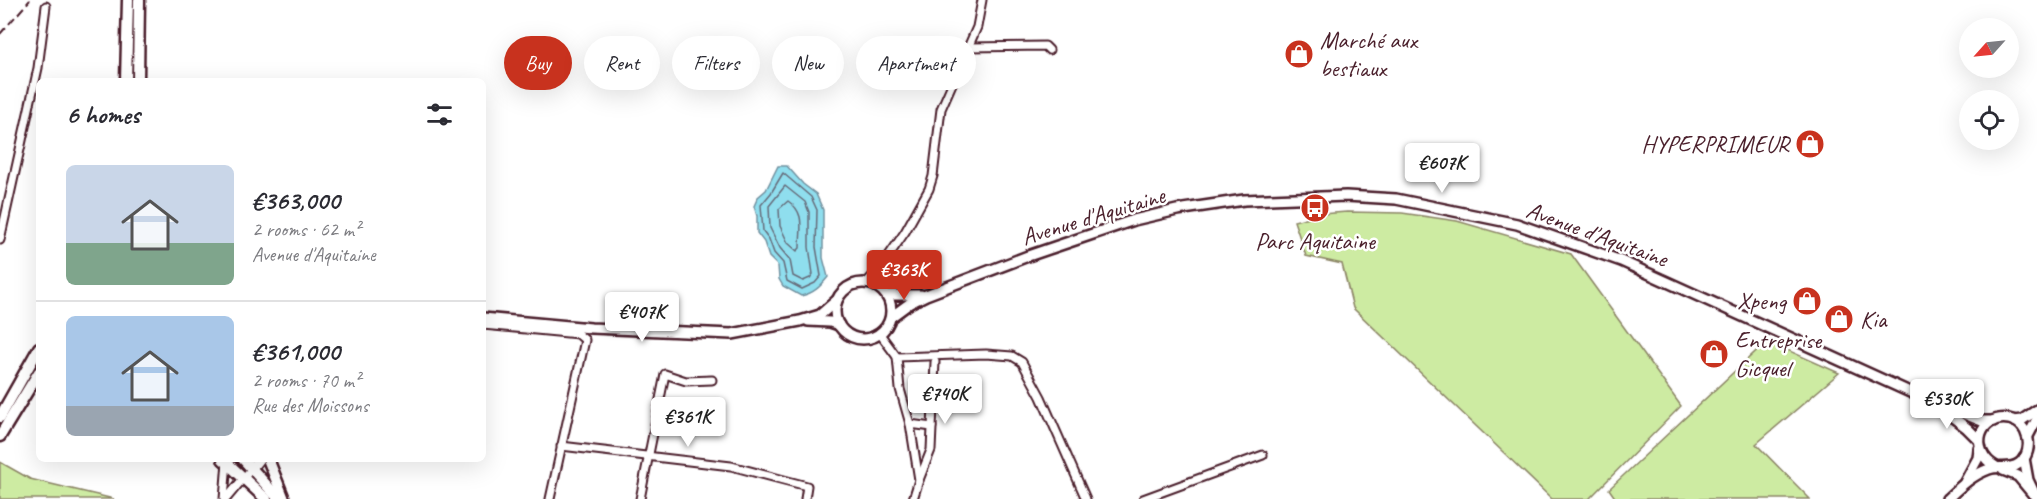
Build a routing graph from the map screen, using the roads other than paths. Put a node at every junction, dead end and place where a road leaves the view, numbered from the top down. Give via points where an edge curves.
1 (982, 0) edge
2 (133, 3) edge
3 (46, 6) dead end
4 (973, 36) edge
5 (976, 47) edge
6 (1049, 50) dead end
7 (126, 78) edge
8 (138, 78) edge
9 (950, 90) edge
10 (0, 240) edge
11 (881, 267) junction
12 (867, 282) junction
13 (885, 292) junction
14 (926, 295) junction
15 (836, 301) junction
16 (891, 317) junction
17 (486, 318) edge
18 (800, 321) junction
19 (486, 325) edge
20 (839, 325) junction
21 (880, 334) junction
22 (36, 354) edge
23 (897, 357) junction
24 (935, 362) dead end
25 (712, 380) dead end
26 (36, 381) edge
27 (1934, 403) junction
28 (2037, 410) edge
29 (13, 416) junction
30 (0, 418) edge
31 (2037, 420) edge
32 (1994, 421) junction
33 (2014, 421) junction
34 (910, 424) junction
35 (932, 427) junction
36 (0, 436) edge
37 (2028, 436) junction
38 (1979, 444) junction
39 (561, 446) junction
40 (1263, 455) dead end
41 (647, 456) junction
42 (2024, 458) junction
43 (226, 462) edge
44 (232, 462) edge
45 (269, 462) edge
46 (1997, 467) junction
47 (252, 468) edge
48 (919, 480) junction
49 (1965, 482) junction
50 (256, 487) junction
51 (234, 491) junction
52 (2035, 496) edge
53 (225, 499) edge
54 (266, 499) edge
55 (279, 499) edge
56 (284, 499) edge
57 (550, 499) edge
58 (640, 499) edge
59 (805, 499) edge
60 (913, 499) edge
61 (1086, 499) edge
62 (1143, 499) edge
63 (1947, 499) edge

1 - 4 street
2 - 7 main road
2 - 8 main road
3 - 10 street via 38,68
5 - 6 street via 1045,46
9 - 11 street via 941,109 929,189
11 - 12 street
11 - 13 street
12 - 13 street
12 - 15 street via 847,288
13 - 14 street, Avenue d'Aquitaine
13 - 16 street via 891,302
14 - 16 street, Avenue d'Aquitaine
14 - 27 street, Avenue d'Aquitaine via 1134,220 1177,210 1244,200 1346,196 1396,199 1517,224 1621,261
15 - 18 street via 820,315
15 - 20 street
16 - 21 street
17 - 18 street via 591,328 732,333
18 - 20 street
19 - 39 street via 578,334 585,340
20 - 21 street via 862,339
21 - 23 street
22 - 30 main road
23 - 34 street via 900,389
23 - 61 street via 986,354 1012,356 1022,362
24 - 35 street
25 - 41 street via 686,381 665,374
26 - 29 main road
27 - 32 street via 1982,422
27 - 38 street, Avenue d'Aquitaine via 1967,428
28 - 33 street
29 - 30 street
29 - 36 main road
31 - 37 street
32 - 33 street
32 - 38 street via 1987,426
33 - 37 street
34 - 35 street
34 - 48 street
35 - 48 street via 931,450
37 - 42 street
38 - 46 street via 1988,462
38 - 49 street via 1978,458
39 - 41 street
39 - 57 street
40 - 62 street
41 - 58 street
41 - 59 street via 731,465 807,486
42 - 46 street via 2010,468
42 - 52 street
43 - 53 street
44 - 47 main road
45 - 56 main road
46 - 49 street
46 - 52 street via 2018,476
47 - 50 main road
47 - 51 street
47 - 55 main road
48 - 60 street
49 - 63 street
50 - 51 street
50 - 54 main road
51 - 53 street

